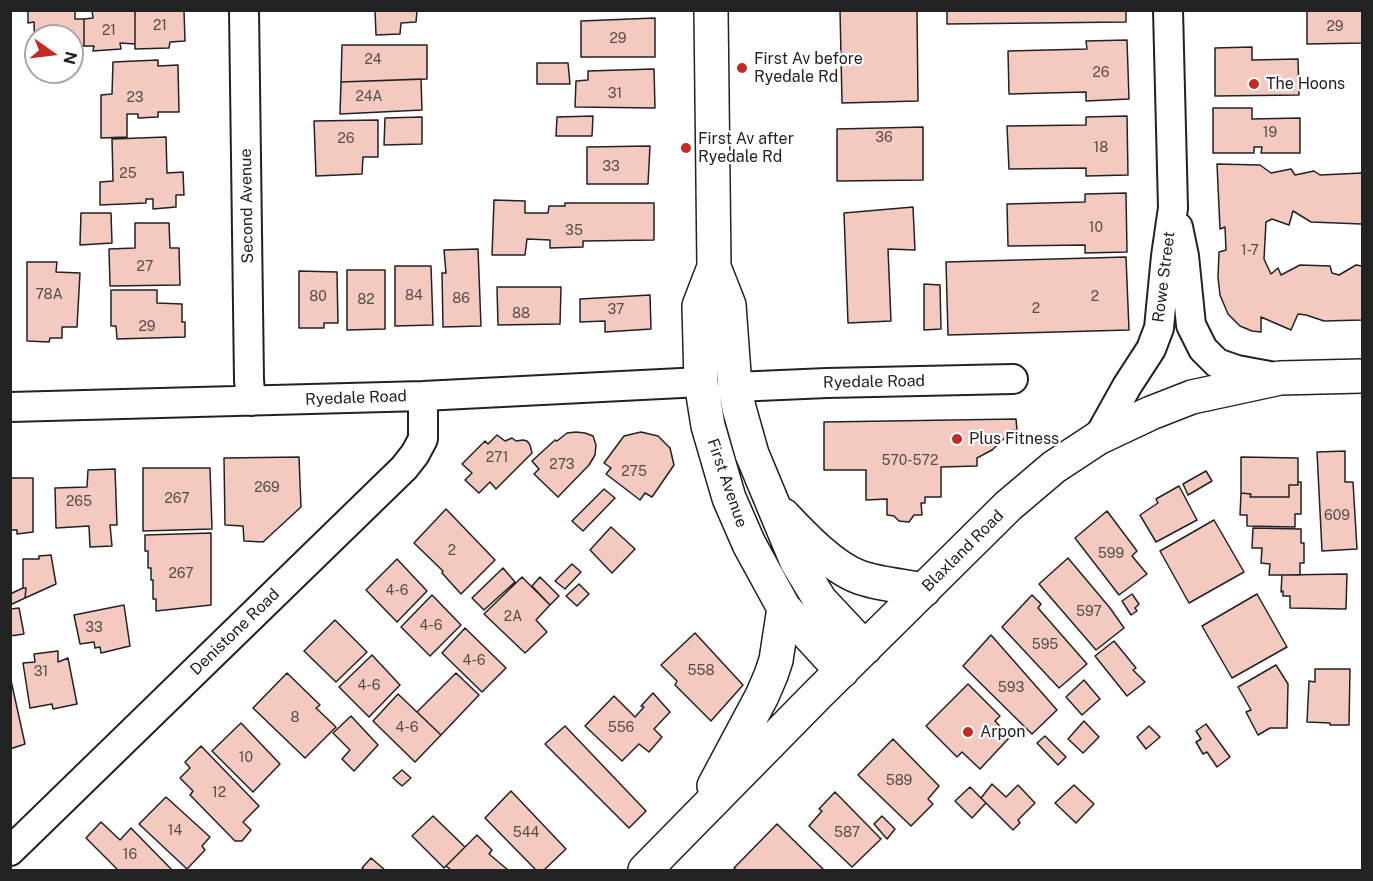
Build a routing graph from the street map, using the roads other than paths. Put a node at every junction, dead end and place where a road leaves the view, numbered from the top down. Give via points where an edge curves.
1 (244, 10) edge
2 (711, 10) edge
3 (1168, 10) edge
4 (1173, 208) junction
5 (714, 267) junction
6 (1362, 376) edge
7 (1280, 378) junction
8 (1013, 379) dead end
9 (701, 382) junction
10 (735, 387) junction
11 (423, 396) junction
12 (250, 401) junction
13 (10, 407) edge
14 (1098, 438) junction
15 (775, 507) junction
16 (924, 590) junction
17 (784, 608) junction
18 (865, 648) junction
19 (842, 671) junction
20 (698, 818) junction
21 (10, 851) edge
22 (645, 870) edge

1 - 12 street, Second Avenue
2 - 5 main road, First Avenue
3 - 4 street, Rowe Street
4 - 7 street, Rowe Street via 1184,256 1191,325 1203,349 1217,363
4 - 14 street, Rowe Street via 1159,328 1151,349
5 - 9 main road, First Avenue via 699,306
5 - 10 main road, First Avenue via 729,305
6 - 7 main road, Blaxland Road
7 - 14 main road, Blaxland Road via 1192,397
8 - 10 street, Ryedale Road
9 - 11 street, Ryedale Road
9 - 17 main road, First Avenue via 708,426 729,498
10 - 15 main road, First Avenue via 752,454
11 - 12 street, Ryedale Road
11 - 21 street, Denistone Road via 423,439 404,468
12 - 13 street, Ryedale Road
14 - 16 main road, Blaxland Road via 1054,467 1008,506
15 - 16 main road via 843,569 860,578
15 - 18 main road, First Avenue via 797,562 820,600
16 - 18 main road, Blaxland Road
17 - 19 main road, First Avenue
17 - 20 main road via 771,675
18 - 19 main road, Blaxland Road
19 - 20 main road, Blaxland Road
20 - 22 main road, Blaxland Road

